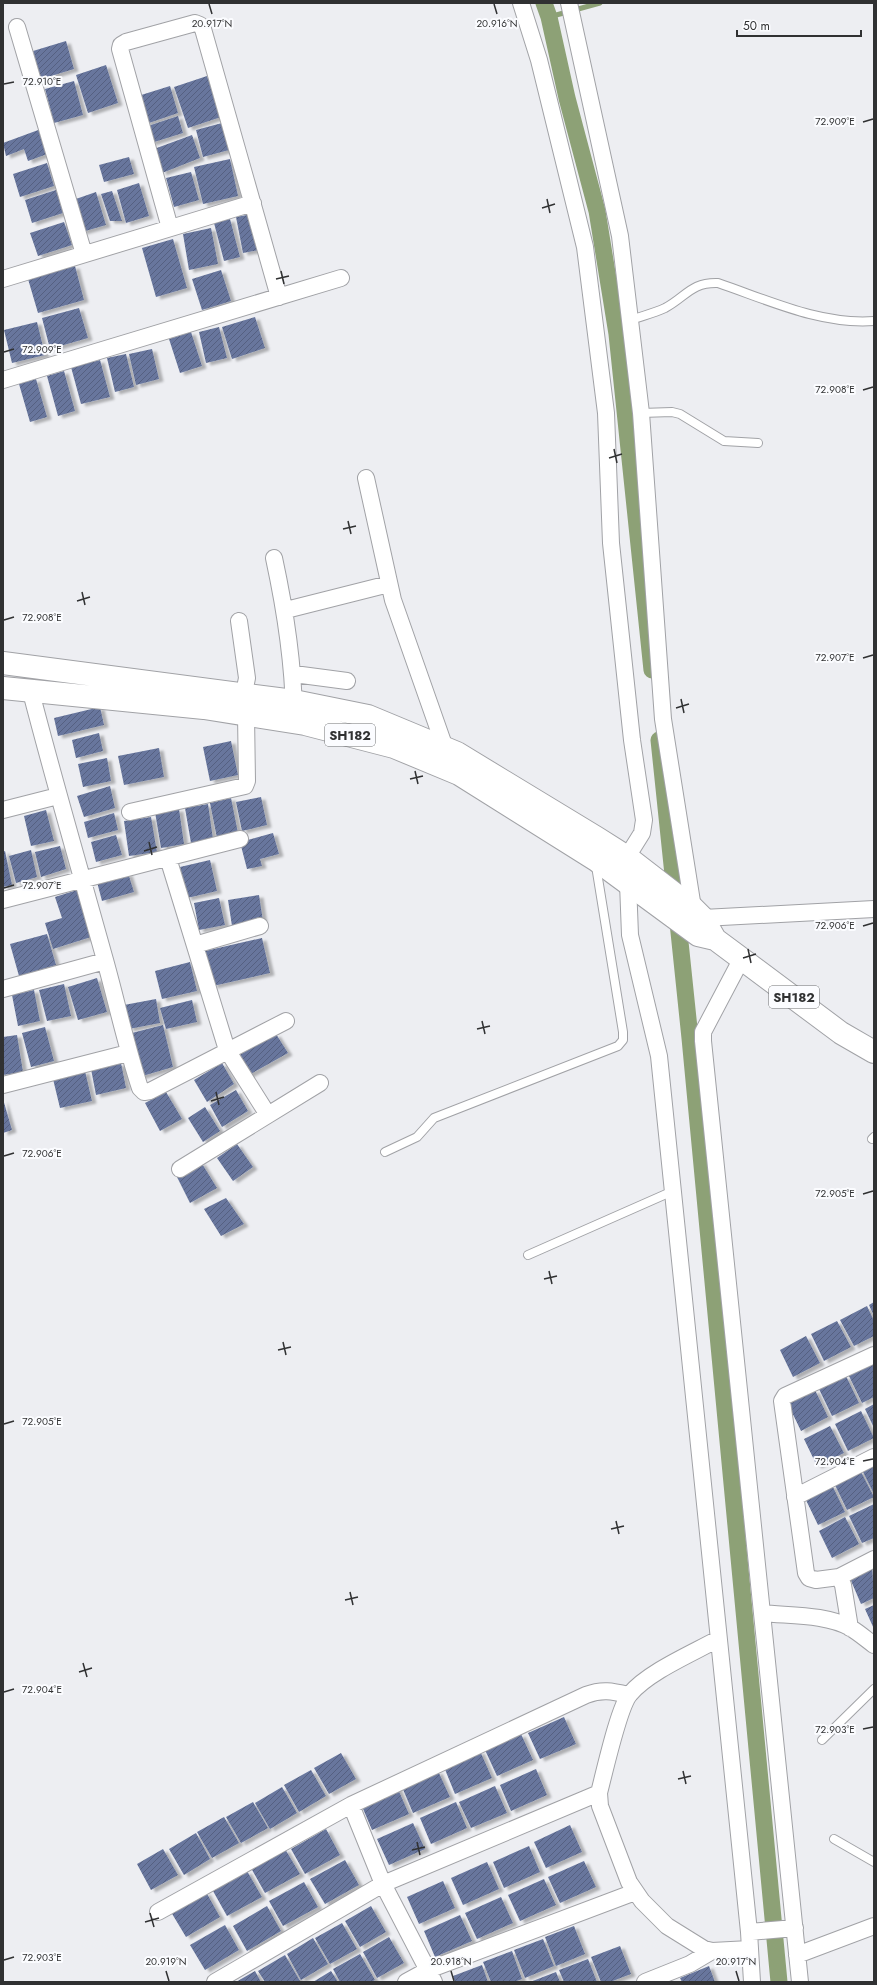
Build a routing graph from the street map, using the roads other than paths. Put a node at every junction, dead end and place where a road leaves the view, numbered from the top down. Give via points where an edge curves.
1 (521, 3) edge
2 (569, 3) edge
3 (17, 27) dead end
4 (252, 203) junction
5 (170, 228) junction
6 (84, 254) junction
7 (341, 278) dead end
8 (3, 279) edge
9 (279, 297) junction
10 (632, 320) junction
11 (874, 321) edge
12 (3, 380) edge
13 (641, 413) junction
14 (758, 443) dead end
15 (366, 478) dead end
16 (274, 558) dead end
17 (389, 584) junction
18 (286, 610) junction
19 (239, 621) dead end
20 (3, 663) edge
21 (294, 674) junction
22 (348, 681) dead end
23 (3, 688) edge
24 (31, 692) junction
25 (244, 694) junction
26 (294, 711) junction
27 (246, 715) junction
28 (416, 746) junction
29 (445, 748) junction
30 (58, 796) junction
31 (3, 810) edge
32 (130, 812) dead end
33 (240, 839) dead end
34 (168, 858) junction
35 (627, 858) junction
36 (596, 860) junction
37 (81, 879) junction
38 (628, 885) junction
39 (3, 900) edge
40 (874, 910) edge
41 (692, 913) junction
42 (260, 926) dead end
43 (195, 945) junction
44 (742, 958) junction
45 (105, 961) junction
46 (3, 990) edge
47 (286, 1021) dead end
48 (227, 1050) junction
49 (874, 1052) edge
50 (128, 1053) junction
51 (320, 1083) dead end
52 (3, 1086) edge
53 (268, 1114) junction
54 (385, 1152) dead end
55 (180, 1169) dead end
56 (673, 1191) junction
57 (528, 1255) dead end
58 (874, 1355) edge
59 (874, 1457) edge
60 (795, 1497) junction
61 (874, 1559) edge
62 (839, 1577) junction
63 (762, 1613) junction
64 (850, 1628) junction
65 (718, 1639) junction
66 (874, 1644) edge
67 (874, 1689) edge
68 (628, 1695) junction
69 (822, 1740) dead end
70 (599, 1793) junction
71 (351, 1806) junction
72 (834, 1838) dead end
73 (874, 1862) edge
74 (383, 1884) junction
75 (635, 1892) junction
76 (158, 1912) dead end
77 (874, 1926) edge
78 (790, 1929) junction
79 (753, 1931) junction
80 (750, 1949) junction
81 (712, 1952) junction
82 (797, 1955) junction
83 (431, 1976) edge
84 (215, 1982) edge
85 (406, 1982) edge
86 (645, 1982) edge
87 (752, 1982) edge
88 (800, 1982) edge

1 - 35 street via 539,60 586,247 606,413 611,543 632,740 644,820 642,833
2 - 10 street via 620,236
3 - 6 street
4 - 5 street
4 - 5 street via 200,25 195,23 126,42 120,49
4 - 9 street
5 - 6 street
6 - 8 street
7 - 9 street
9 - 12 street
10 - 11 lane via 666,307 696,286 718,283 821,317 840,321
10 - 13 street
13 - 14 lane via 680,414 724,441
13 - 41 street via 663,719
15 - 17 street
16 - 18 street
17 - 18 street
17 - 29 street
18 - 21 street
19 - 25 street via 247,678
20 - 25 main road, SH182
21 - 22 street
21 - 26 street
23 - 24 main road, SH182
24 - 27 main road, SH182 via 204,708
24 - 30 street
25 - 26 main road, SH182
26 - 27 main road, SH182
26 - 28 main road, SH182 via 368,716
27 - 32 street via 248,781 245,786
28 - 29 main road, SH182
28 - 36 main road, SH182
29 - 35 main road, SH182
30 - 31 street
30 - 37 street
33 - 34 street
34 - 37 street
34 - 43 street
35 - 38 street
35 - 41 main road, SH182
36 - 38 main road, SH182
36 - 54 lane via 623,1040 618,1046 434,1118 417,1137
37 - 39 street
37 - 45 street
38 - 41 main road, SH182 via 654,904
38 - 56 street via 632,948 660,1056
40 - 41 street
41 - 44 main road, SH182 via 715,939
42 - 43 street
43 - 48 street
44 - 49 main road, SH182 via 841,1033
44 - 63 street via 703,1032 703,1041
45 - 46 street
45 - 50 street
47 - 48 street
48 - 50 street via 144,1092 140,1088
48 - 53 street
50 - 52 street
51 - 53 street
53 - 55 street
56 - 57 lane
56 - 65 street
58 - 60 street via 786,1396 782,1401
59 - 60 street
60 - 62 street via 806,1573 809,1578 816,1580
61 - 62 street
62 - 64 street via 844,1585
63 - 64 street via 823,1619
63 - 78 street
64 - 66 street
65 - 68 street via 639,1684
65 - 79 street
67 - 69 lane
68 - 70 street
68 - 71 street via 609,1690 597,1691
70 - 74 street
70 - 75 street via 600,1806
71 - 74 street
71 - 76 street
72 - 73 lane
74 - 83 street
74 - 84 street
75 - 81 street via 667,1926
75 - 83 street
77 - 82 street
78 - 79 street
78 - 82 street
79 - 80 street
80 - 81 street
80 - 87 street
81 - 86 street
82 - 88 street
83 - 85 street

